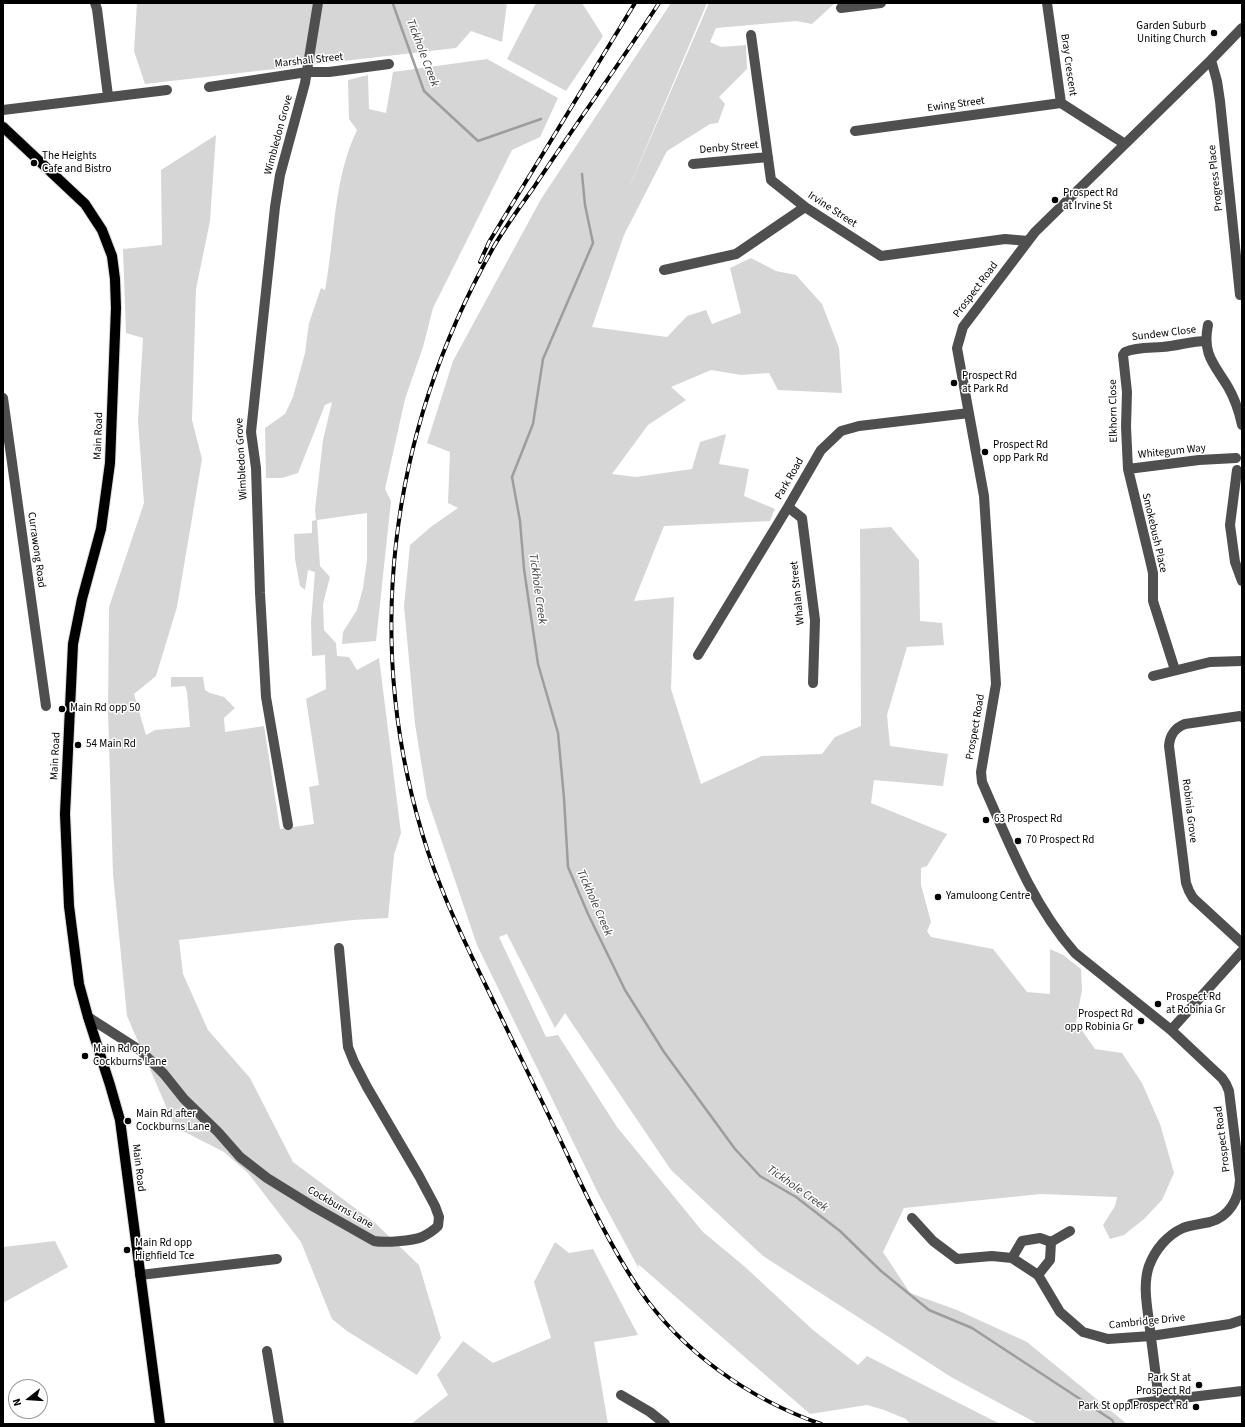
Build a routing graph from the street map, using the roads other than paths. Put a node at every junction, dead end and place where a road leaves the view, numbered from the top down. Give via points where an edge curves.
1 (95, 3) edge
2 (318, 3) edge
3 (881, 3) edge
4 (1047, 3) edge
5 (841, 8) dead end
6 (1242, 28) edge
7 (751, 35) dead end
8 (1211, 60) junction
9 (389, 64) dead end
10 (307, 72) junction
11 (209, 86) dead end
12 (167, 90) dead end
13 (108, 96) junction
14 (1061, 103) junction
15 (3, 110) edge
16 (3, 127) edge
17 (855, 131) dead end
18 (1125, 144) junction
19 (768, 157) junction
20 (693, 164) dead end
21 (805, 207) junction
22 (1028, 241) junction
23 (664, 270) dead end
24 (1240, 295) dead end
25 (1208, 325) dead end
26 (1206, 341) junction
27 (1125, 352) joint
28 (3, 398) edge
29 (969, 413) junction
30 (1242, 425) edge
31 (1239, 463) edge
32 (1128, 469) junction
33 (788, 507) junction
34 (1242, 581) edge
35 (698, 655) dead end
36 (1242, 661) edge
37 (1175, 670) junction
38 (1153, 676) dead end
39 (813, 683) dead end
40 (46, 706) dead end
41 (1242, 717) edge
42 (288, 825) dead end
43 (1242, 943) edge
44 (339, 948) dead end
45 (1242, 951) edge
46 (88, 1017) junction
47 (1171, 1030) junction
48 (1239, 1202) edge
49 (912, 1218) dead end
50 (1070, 1231) dead end
51 (1051, 1242) junction
52 (1012, 1258) junction
53 (278, 1259) dead end
54 (140, 1275) junction
55 (1038, 1275) junction
56 (1242, 1320) edge
57 (1151, 1336) junction
58 (267, 1351) dead end
59 (1242, 1391) edge
60 (621, 1395) dead end
61 (1159, 1400) junction
62 (1131, 1404) dead end
63 (160, 1424) edge
64 (279, 1424) edge
65 (665, 1424) edge

1 - 13 street
2 - 10 street, Wimbledon Grove
3 - 5 street
4 - 14 street, Bray Crescent
6 - 8 street, Prospect Road
7 - 19 street, Irvine Street
8 - 18 street, Prospect Road
8 - 24 street, Progress Place via 1220,100
9 - 10 street, Marshall Street via 329,72
10 - 11 street, Marshall Street
10 - 42 street, Wimbledon Grove via 274,207 251,432 256,468 267,703
12 - 13 street
13 - 15 street
14 - 17 street, Ewing Street
14 - 18 street, Bray Crescent
16 - 46 main road, Main Road via 84,204 102,230 112,256 115,278 110,463 100,529 73,644 65,814 69,906 79,984
18 - 22 street, Prospect Road
19 - 20 street, Denby Street
19 - 21 street, Irvine Street via 771,180
21 - 22 street, Irvine Street via 881,256 1005,239
21 - 23 street via 736,254
22 - 29 street, Prospect Road via 963,327 958,348
25 - 26 street, Sundew Close
26 - 27 street, Sundew Close via 1136,348
26 - 30 street, Sundew Close via 1211,362 1232,395
27 - 32 street, Elkhorn Close via 1123,360 1127,392
28 - 40 street, Currawong Road
29 - 33 street, Park Road via 841,430 821,450
29 - 47 street, Prospect Road via 984,496 996,684 981,772 982,782 1018,864 1063,939 1075,953
31 - 32 street, Whitegum Way via 1199,460
31 - 34 street via 1231,514 1231,538 1235,562
32 - 37 street, Smokebush Place via 1153,573 1153,601
33 - 35 street, Park Road
33 - 39 street, Whalan Street via 802,518 815,620
36 - 37 street via 1210,662
37 - 38 street
41 - 43 street, Robinia Grove via 1185,724 1178,727 1169,739 1186,883 1193,898
44 - 46 street, Cockburns Lane via 348,1047 367,1087 419,1176 439,1217 438,1226 420,1238 374,1241 266,1178 240,1157 141,1051
45 - 47 street
46 - 54 main road, Main Road via 120,1120
47 - 48 street, Prospect Road via 1227,1087 1240,1180
48 - 57 street, Prospect Road via 1217,1219 1176,1232 1156,1252 1146,1282
49 - 52 street, Cambridge Drive via 933,1241 957,1259 992,1256
50 - 51 street
51 - 52 street via 1040,1238 1022,1241
51 - 55 street via 1050,1260
52 - 55 street, Cambridge Drive
53 - 54 street
54 - 63 main road, Main Road
55 - 57 street, Cambridge Drive via 1060,1312 1083,1332 1108,1339
56 - 57 street, Cambridge Drive
57 - 61 street, Prospect Road
58 - 64 street
59 - 61 street
60 - 65 street
61 - 62 street

